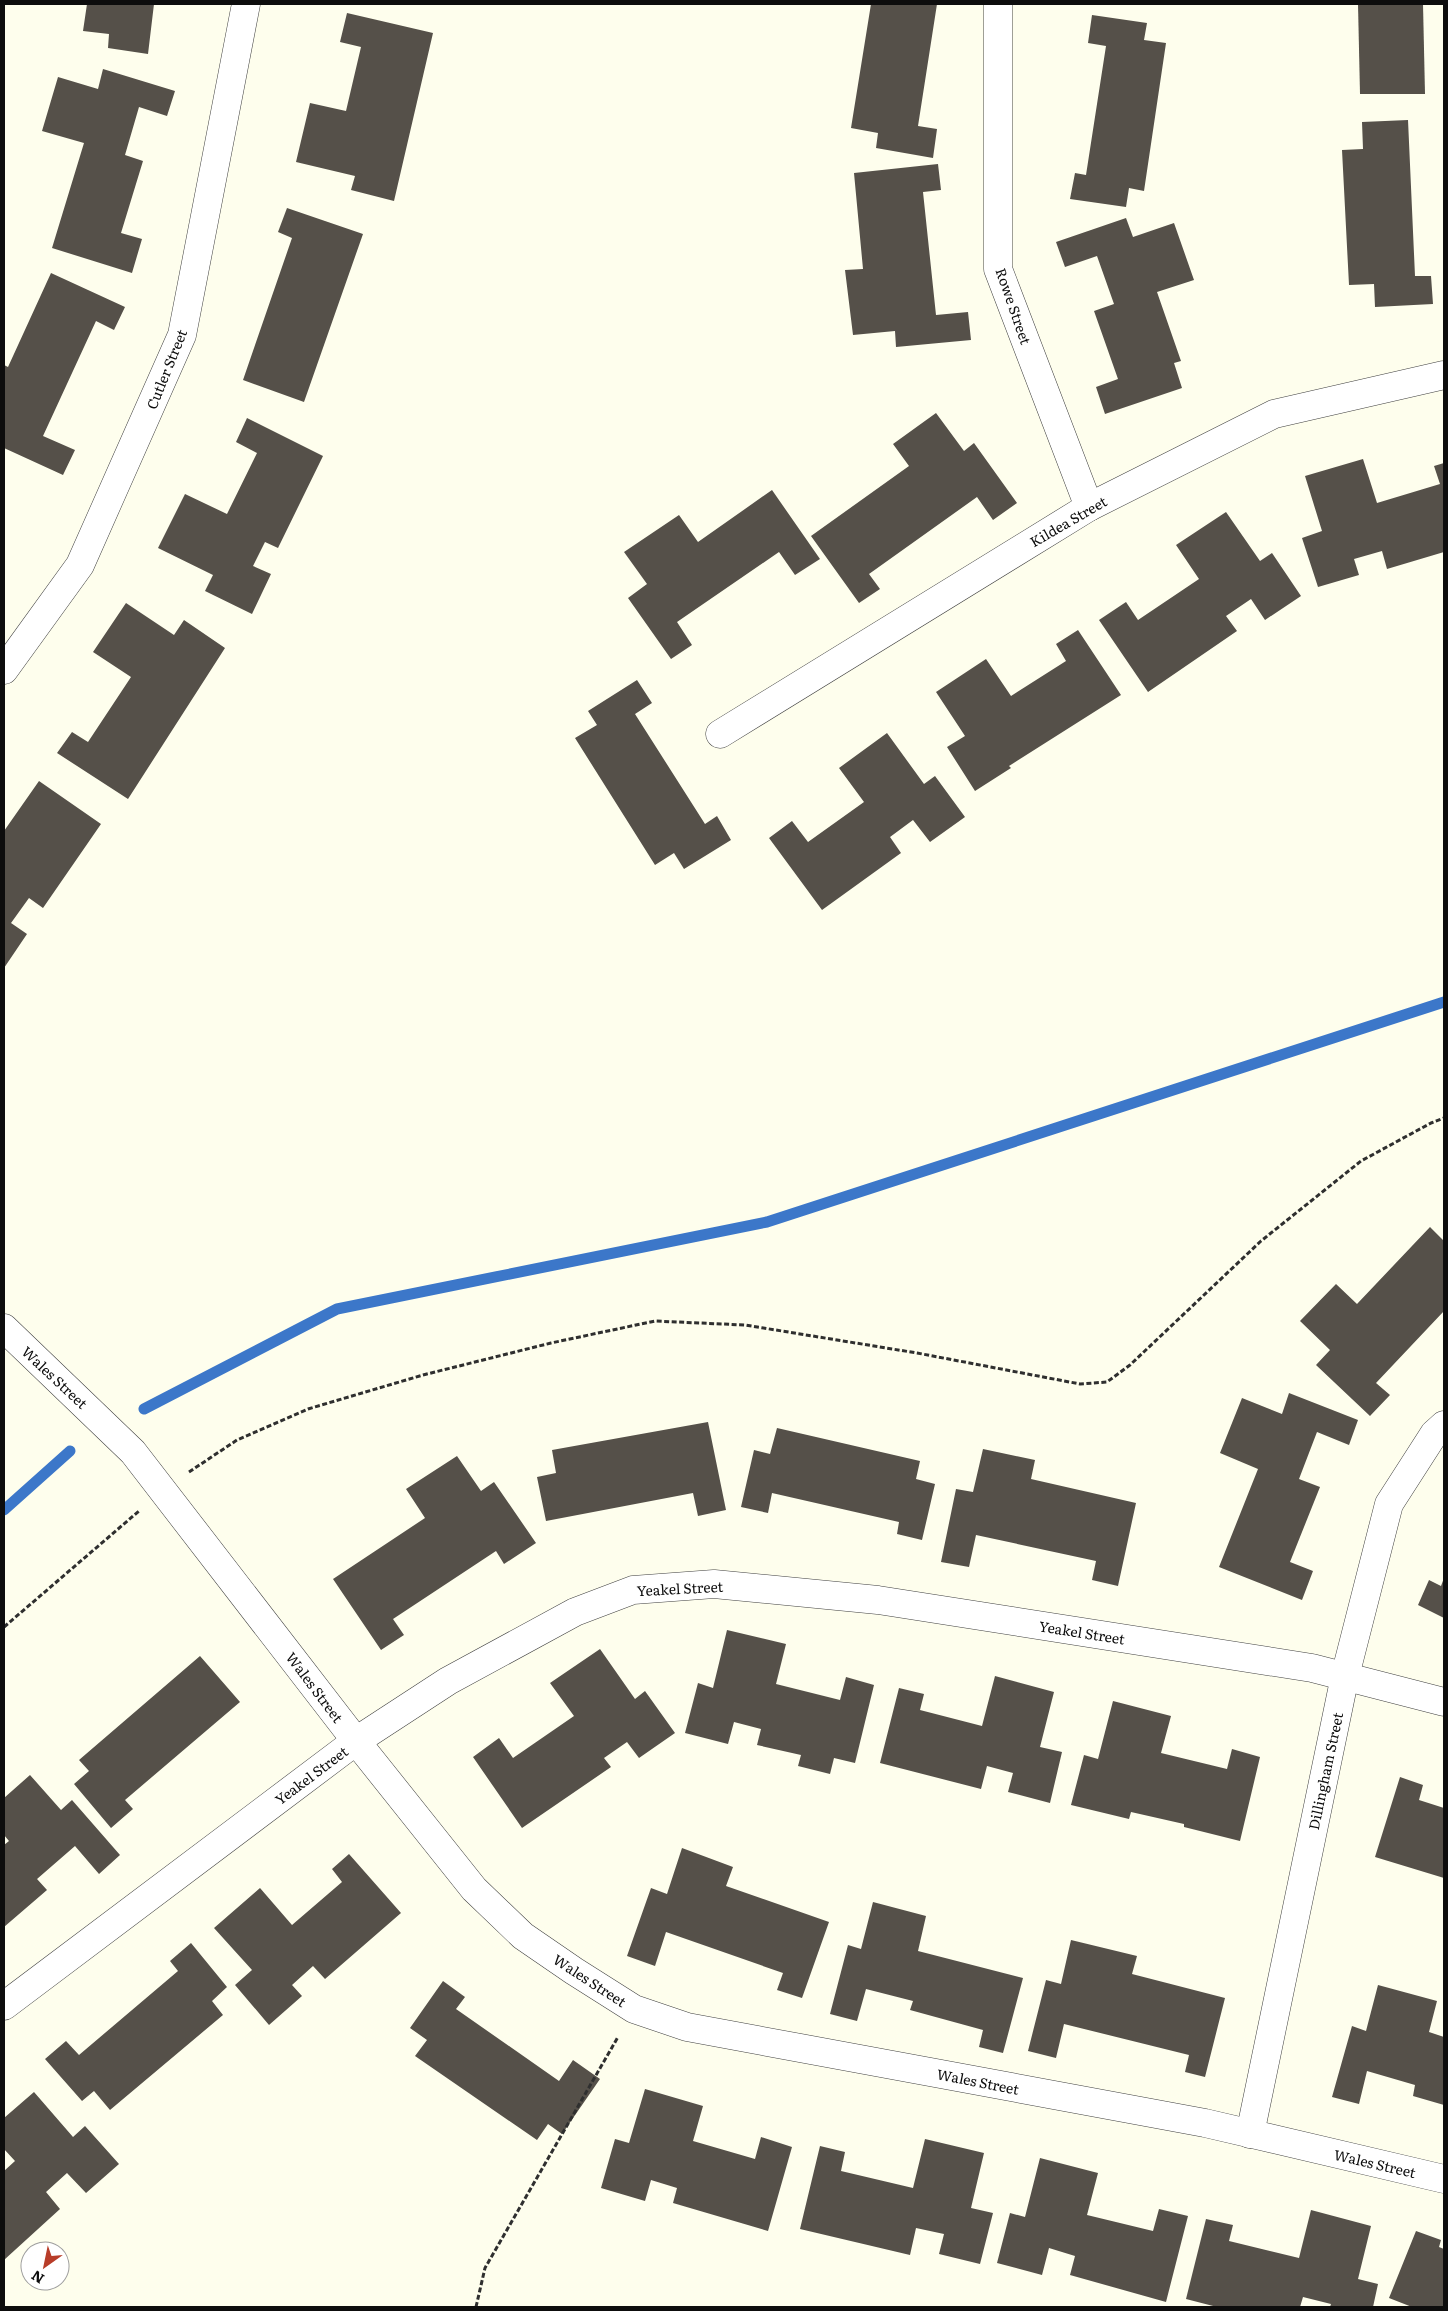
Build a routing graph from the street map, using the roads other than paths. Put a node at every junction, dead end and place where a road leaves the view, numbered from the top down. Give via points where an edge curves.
1 (246, 4) edge
2 (998, 4) edge
3 (1444, 375) edge
4 (1089, 507) junction
5 (4, 670) edge
6 (720, 734) dead end
7 (4, 1328) edge
8 (1444, 1425) edge
9 (1345, 1676) junction
10 (1444, 1702) edge
11 (356, 1741) junction
12 (4, 2006) edge
13 (1250, 2134) junction
14 (1444, 2179) edge

1 - 5 street, Cutler Street via 182,335 80,564
2 - 4 street, Rowe Street via 998,269
3 - 4 street, Kildea Street via 1274,414
4 - 6 street, Kildea Street
7 - 11 street, Wales Street via 133,1452
8 - 9 street, Dillingham Street via 1434,1434 1388,1504
9 - 10 street, Yeakel Street
9 - 11 street, Yeakel Street via 1312,1668 878,1600 714,1584 633,1590 575,1612 448,1681
9 - 13 street, Dillingham Street
11 - 12 street, Yeakel Street
11 - 13 street, Wales Street via 474,1889 523,1936 634,2009 687,2027
13 - 14 street, Wales Street

